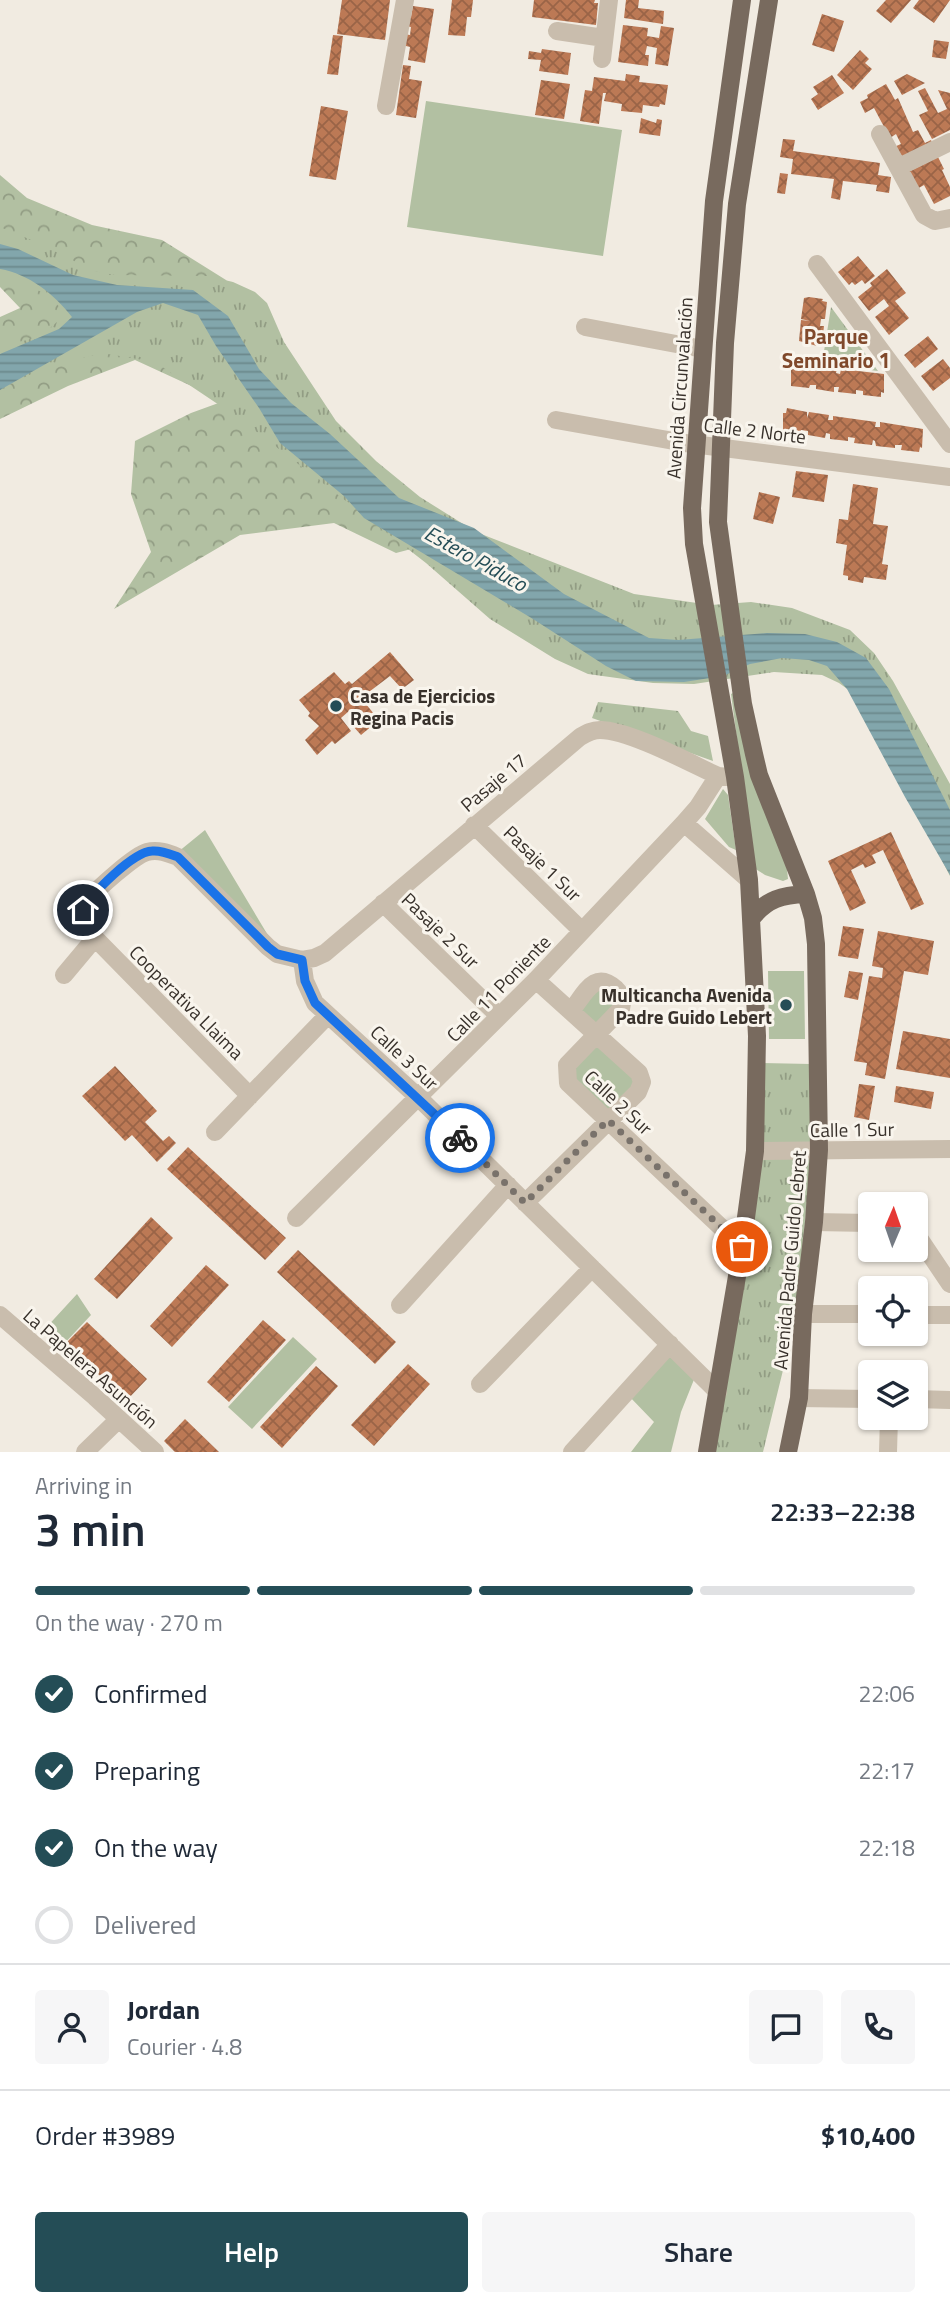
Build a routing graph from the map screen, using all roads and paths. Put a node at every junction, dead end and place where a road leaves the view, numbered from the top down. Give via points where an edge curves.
1 (405, 0) edge
2 (609, 0) edge
3 (742, 0) edge
4 (769, 0) edge
5 (556, 31) dead end
6 (604, 38) junction
7 (602, 59) dead end
8 (386, 106) dead end
9 (880, 134) dead end
10 (950, 142) edge
11 (899, 167) junction
12 (950, 218) edge
13 (817, 264) dead end
14 (585, 327) dead end
15 (703, 349) junction
16 (556, 420) dead end
17 (950, 444) edge
18 (697, 445) junction
19 (721, 447) junction
20 (950, 477) edge
21 (727, 777) junction
22 (684, 823) junction
23 (474, 825) junction
24 (749, 880) junction
25 (806, 894) junction
26 (787, 895) junction
27 (383, 903) junction
28 (752, 918) junction
29 (582, 931) junction
30 (95, 938) junction
31 (302, 960) junction
32 (64, 975) dead end
33 (536, 980) junction
34 (572, 1011) junction
35 (328, 1015) junction
36 (499, 1016) junction
37 (598, 1036) junction
38 (250, 1096) junction
39 (419, 1098) junction
40 (608, 1120) junction
41 (215, 1132) dead end
42 (950, 1149) edge
43 (819, 1150) junction
44 (755, 1151) junction
45 (508, 1185) junction
46 (525, 1203) junction
47 (296, 1218) dead end
48 (814, 1222) junction
49 (858, 1223) edge
50 (742, 1247) junction
51 (928, 1251) edge
52 (592, 1268) junction
53 (950, 1284) edge
54 (400, 1305) dead end
55 (803, 1314) junction
56 (858, 1314) edge
57 (0, 1315) edge
58 (928, 1315) edge
59 (950, 1315) edge
60 (670, 1344) junction
61 (480, 1384) dead end
62 (718, 1392) junction
63 (928, 1399) edge
64 (858, 1400) edge
65 (950, 1400) edge
66 (798, 1406) junction
67 (114, 1423) junction
68 (889, 1430) edge
69 (85, 1452) edge
70 (138, 1452) edge
71 (155, 1452) edge
72 (572, 1452) edge
73 (707, 1452) edge
74 (788, 1452) edge
75 (800, 1452) edge
76 (888, 1452) edge

1 - 8 street
2 - 6 street
3 - 15 main road, Avenida Circunvalación via 714,201
4 - 19 main road via 737,204
5 - 6 street
6 - 7 street
9 - 11 street
10 - 11 street
11 - 12 street via 924,215 935,221
13 - 17 street
14 - 15 street
15 - 18 main road, Avenida Circunvalación
16 - 18 street, Calle 2 Norte
18 - 19 street, Calle 2 Norte
18 - 21 main road, Avenida Circunvalación via 694,544 722,706
19 - 20 street, Calle 2 Norte
19 - 25 main road, Avenida Padre Guido Lebret via 718,522 743,704 759,775
21 - 22 street, Calle 11 Poniente
21 - 23 street, Pasaje 17 via 625,736 589,731
21 - 24 main road
22 - 24 street
22 - 29 street, Calle 11 Poniente
23 - 27 street, Pasaje 17
23 - 29 street, Pasaje 1 Sur
24 - 26 main road
24 - 28 main road
25 - 26 main road
25 - 43 main road, Avenida Padre Guido Lebret via 816,944
26 - 28 main road via 762,905
27 - 31 street, Pasaje 17 via 325,953
27 - 36 street, Pasaje 2 Sur
28 - 44 main road
29 - 33 street, Calle 11 Poniente
30 - 31 street via 82,921 89,900 137,855 160,851 178,857 277,954
30 - 32 street
30 - 38 street, Cooperativa Llaima
31 - 35 street, Calle 3 Sur via 308,992
33 - 34 street
33 - 36 street, Calle 11 Poniente
34 - 37 street
34 - 37 street, Calle 2 Sur via 593,983 607,981 621,994 621,1009
35 - 38 street
35 - 39 street, Calle 3 Sur
36 - 39 street, Calle 11 Poniente
37 - 40 street, Calle 2 Sur via 567,1065 566,1077
37 - 40 street via 639,1073 642,1082 638,1092
38 - 41 street
39 - 45 street, Calle 3 Sur
39 - 47 street, Calle 11 Poniente
40 - 46 street
40 - 50 street, Calle 2 Sur
42 - 43 street, Calle 1 Sur
43 - 44 street, Calle 1 Sur
43 - 48 main road, Avenida Padre Guido Lebret
44 - 50 main road
45 - 46 street, Calle 3 Sur
45 - 54 street
46 - 52 street, Calle 3 Sur
48 - 49 street
48 - 55 main road, Avenida Padre Guido Lebret
50 - 62 main road
51 - 53 street
52 - 60 street, Calle 3 Sur
52 - 61 street
55 - 56 street
55 - 66 main road, Avenida Padre Guido Lebret
57 - 67 street, La Papelera Asunción
58 - 59 street
60 - 62 street, Calle 3 Sur
60 - 72 street
62 - 73 main road
63 - 65 street
64 - 66 street
66 - 74 main road, Avenida Padre Guido Lebret
66 - 75 main road via 803,1428
67 - 69 street
67 - 70 street
67 - 71 street, La Papelera Asunción
68 - 76 street

